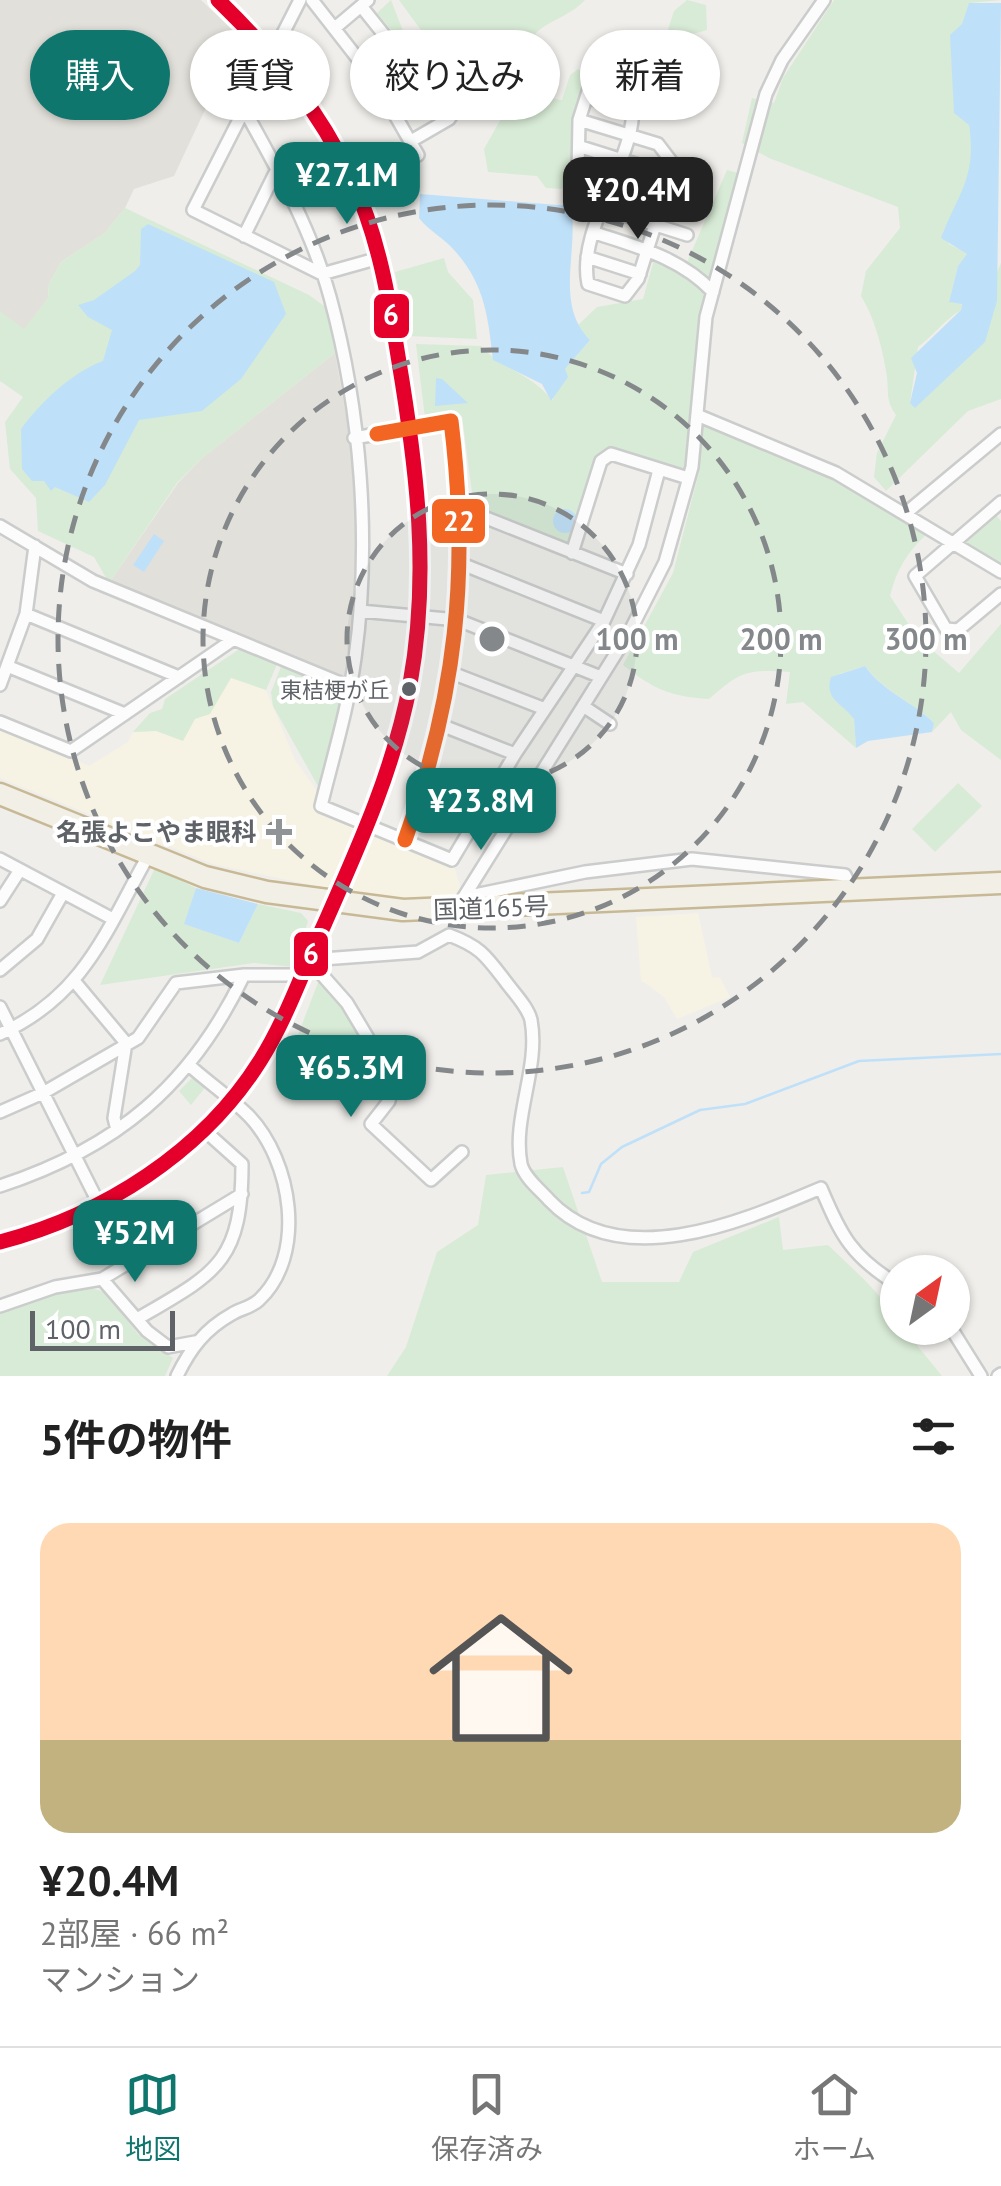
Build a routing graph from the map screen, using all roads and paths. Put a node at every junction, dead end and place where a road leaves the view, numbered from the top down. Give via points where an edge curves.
1 (218, 0) edge
2 (300, 0) edge
3 (312, 0) edge
4 (824, 0) edge
5 (364, 3) edge
6 (336, 27) junction
7 (247, 30) edge
8 (285, 30) edge
9 (383, 30) edge
10 (350, 47) edge
11 (580, 117) edge
12 (240, 120) edge
13 (250, 120) edge
14 (320, 120) edge
15 (399, 120) edge
16 (448, 120) edge
17 (579, 120) junction
18 (632, 120) edge
19 (627, 135) junction
20 (411, 141) junction
21 (581, 147) junction
22 (620, 159) junction
23 (277, 169) junction
24 (671, 176) junction
25 (353, 183) junction
26 (696, 184) dead end
27 (609, 185) junction
28 (663, 202) junction
29 (602, 208) junction
30 (694, 213) dead end
31 (656, 226) junction
32 (594, 233) junction
33 (687, 235) dead end
34 (244, 236) junction
35 (648, 250) junction
36 (586, 257) junction
37 (379, 258) junction
38 (322, 274) junction
39 (640, 274) junction
40 (712, 292) junction
41 (697, 416) junction
42 (410, 428) junction
43 (1001, 434) edge
44 (354, 438) junction
45 (659, 470) junction
46 (688, 478) junction
47 (1001, 502) edge
48 (461, 508) junction
49 (906, 513) junction
50 (0, 526) edge
51 (949, 544) junction
52 (35, 546) junction
53 (572, 553) junction
54 (462, 564) junction
55 (1001, 572) edge
56 (627, 574) junction
57 (1001, 594) edge
58 (360, 611) junction
59 (26, 614) junction
60 (418, 616) junction
61 (458, 620) junction
62 (604, 620) junction
63 (234, 639) junction
64 (7, 666) junction
65 (574, 666) junction
66 (452, 673) junction
67 (179, 677) junction
68 (601, 677) junction
69 (0, 685) edge
70 (350, 687) junction
71 (584, 706) junction
72 (545, 709) junction
73 (126, 714) junction
74 (0, 722) edge
75 (610, 724) dead end
76 (442, 725) junction
77 (515, 754) junction
78 (0, 794) edge
79 (368, 826) junction
80 (404, 840) junction
81 (148, 856) junction
82 (0, 858) edge
83 (20, 870) junction
84 (1001, 883) edge
85 (852, 891) junction
86 (63, 893) junction
87 (0, 901) edge
88 (334, 903) junction
89 (461, 903) junction
90 (113, 920) junction
91 (309, 960) junction
92 (0, 970) edge
93 (301, 975) junction
94 (244, 976) junction
95 (76, 982) junction
96 (0, 1007) edge
97 (6, 1032) edge
98 (126, 1042) junction
99 (190, 1066) junction
100 (43, 1093) junction
101 (230, 1101) junction
102 (0, 1112) edge
103 (117, 1130) junction
104 (204, 1130) junction
105 (462, 1152) dead end
106 (74, 1156) junction
107 (0, 1186) edge
108 (242, 1194) junction
109 (99, 1204) junction
110 (0, 1242) edge
111 (880, 1273) edge
112 (102, 1280) junction
113 (0, 1306) edge
114 (137, 1319) junction
115 (195, 1342) junction
116 (962, 1345) edge
117 (177, 1376) edge
118 (981, 1376) edge

1 - 7 street
2 - 8 street
3 - 6 street
4 - 40 street via 766,94
5 - 6 street
5 - 9 street
6 - 10 street
11 - 17 street
12 - 34 street via 193,210
13 - 23 street
14 - 25 street
15 - 20 street
16 - 20 street
17 - 19 street
17 - 21 street
18 - 19 street
19 - 22 street
19 - 24 street via 658,144 674,164
20 - 25 street via 418,155
21 - 22 street
21 - 27 street via 578,173
22 - 24 street
22 - 27 street
23 - 34 street
23 - 38 street
24 - 26 street
24 - 28 street
25 - 37 street
27 - 28 street
27 - 29 street
28 - 30 street
28 - 31 street
29 - 31 street
29 - 32 street
31 - 33 street
31 - 35 street
32 - 35 street
32 - 36 street
34 - 38 street
35 - 39 street
35 - 40 street via 694,273
36 - 39 street
36 - 39 street via 588,284 625,296
37 - 38 street
37 - 42 street
38 - 44 street
40 - 41 street
41 - 46 street
41 - 49 street via 836,473
42 - 44 street
42 - 48 street via 451,421
42 - 60 street via 421,520
43 - 49 street
44 - 58 street via 363,526
45 - 46 street
45 - 53 street via 612,454 601,461
45 - 56 street
46 - 68 street via 654,586
47 - 51 street
48 - 53 street
48 - 54 street
49 - 51 street
50 - 52 street
51 - 55 street
51 - 57 street via 915,576 946,628 958,630
52 - 59 street
52 - 63 street via 93,581
53 - 56 street
54 - 61 street
54 - 62 street
56 - 62 street
58 - 60 street
58 - 70 street
59 - 64 street
59 - 67 street
60 - 61 street
60 - 79 street via 399,735
61 - 65 street
61 - 66 street
62 - 65 street
63 - 67 street
63 - 70 street
64 - 69 street
64 - 73 street
65 - 68 street
65 - 72 street
66 - 72 street
66 - 76 street
67 - 73 street
68 - 71 street
70 - 79 street via 321,806
71 - 75 street
71 - 89 street via 557,760
72 - 77 street
73 - 74 street via 72,751
76 - 77 street
76 - 80 street
77 - 80 street via 452,860
78 - 81 highway, 国道165号
79 - 80 street
79 - 88 street
81 - 88 highway, 国道165号 via 220,881
81 - 90 street
82 - 83 street
83 - 86 street
83 - 87 street
84 - 85 highway, 国道165号
85 - 89 highway, 国道165号
85 - 89 street via 845,875 692,859 544,879
86 - 90 street
86 - 92 street via 37,939
88 - 89 highway, 国道165号
88 - 91 street
90 - 95 street
91 - 93 street
91 - 105 street via 347,1003 392,1080 389,1101 371,1124 432,1180
91 - 111 street via 418,952 449,935 479,946 531,1016 522,1169 582,1224 610,1236 667,1235 753,1216 822,1188 846,1244
93 - 94 street
93 - 101 street via 270,1044
94 - 98 street via 176,984 155,1019
94 - 99 street
95 - 97 street
95 - 98 street
96 - 97 street
97 - 100 street
98 - 100 street
98 - 103 street
99 - 101 street
99 - 103 street
100 - 102 street
100 - 106 street
101 - 104 street
101 - 115 street via 269,1146 281,1176 288,1237 282,1268 258,1302
103 - 106 street
104 - 108 street via 242,1164
104 - 109 street
106 - 107 street
106 - 109 street
108 - 112 street
108 - 114 street via 223,1260 205,1279
109 - 110 street
112 - 113 street
112 - 114 street
114 - 115 street via 168,1347
115 - 117 street
116 - 118 street

